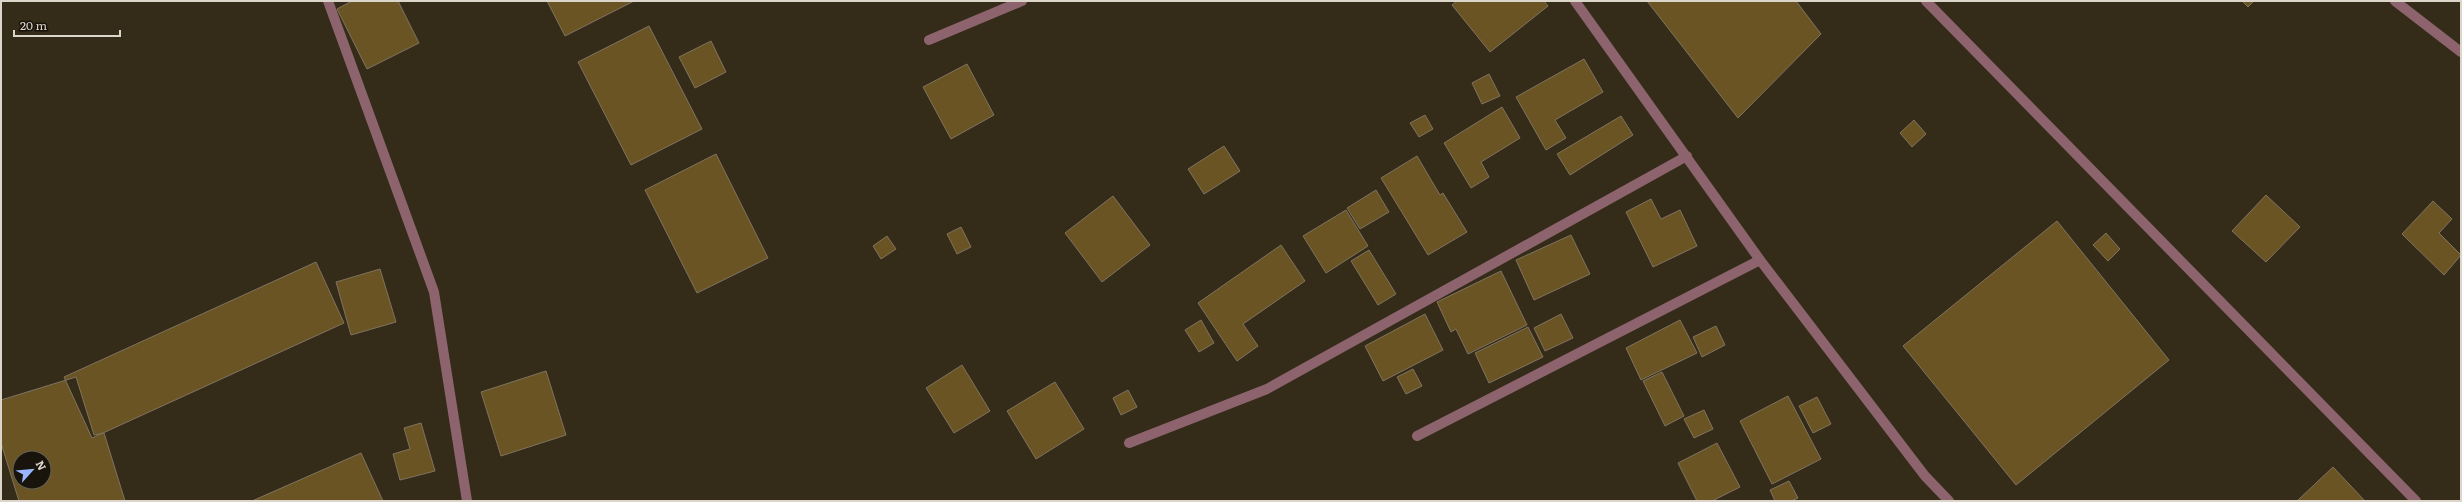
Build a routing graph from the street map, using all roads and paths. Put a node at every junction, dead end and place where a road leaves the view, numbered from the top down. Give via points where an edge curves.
1 (328, 1) edge
2 (1022, 1) edge
3 (1576, 1) edge
4 (1926, 1) edge
5 (2395, 1) edge
6 (929, 40) dead end
7 (2461, 52) edge
8 (1687, 156) junction
9 (1760, 260) junction
10 (1417, 436) dead end
11 (1129, 443) dead end
12 (467, 501) edge
13 (1949, 501) edge
14 (2416, 501) edge

1 - 12 lane via 434,292
2 - 6 lane
3 - 8 lane
4 - 14 lane
5 - 7 lane
8 - 9 lane
8 - 11 lane via 1267,390
9 - 10 lane
9 - 13 lane via 1925,476

